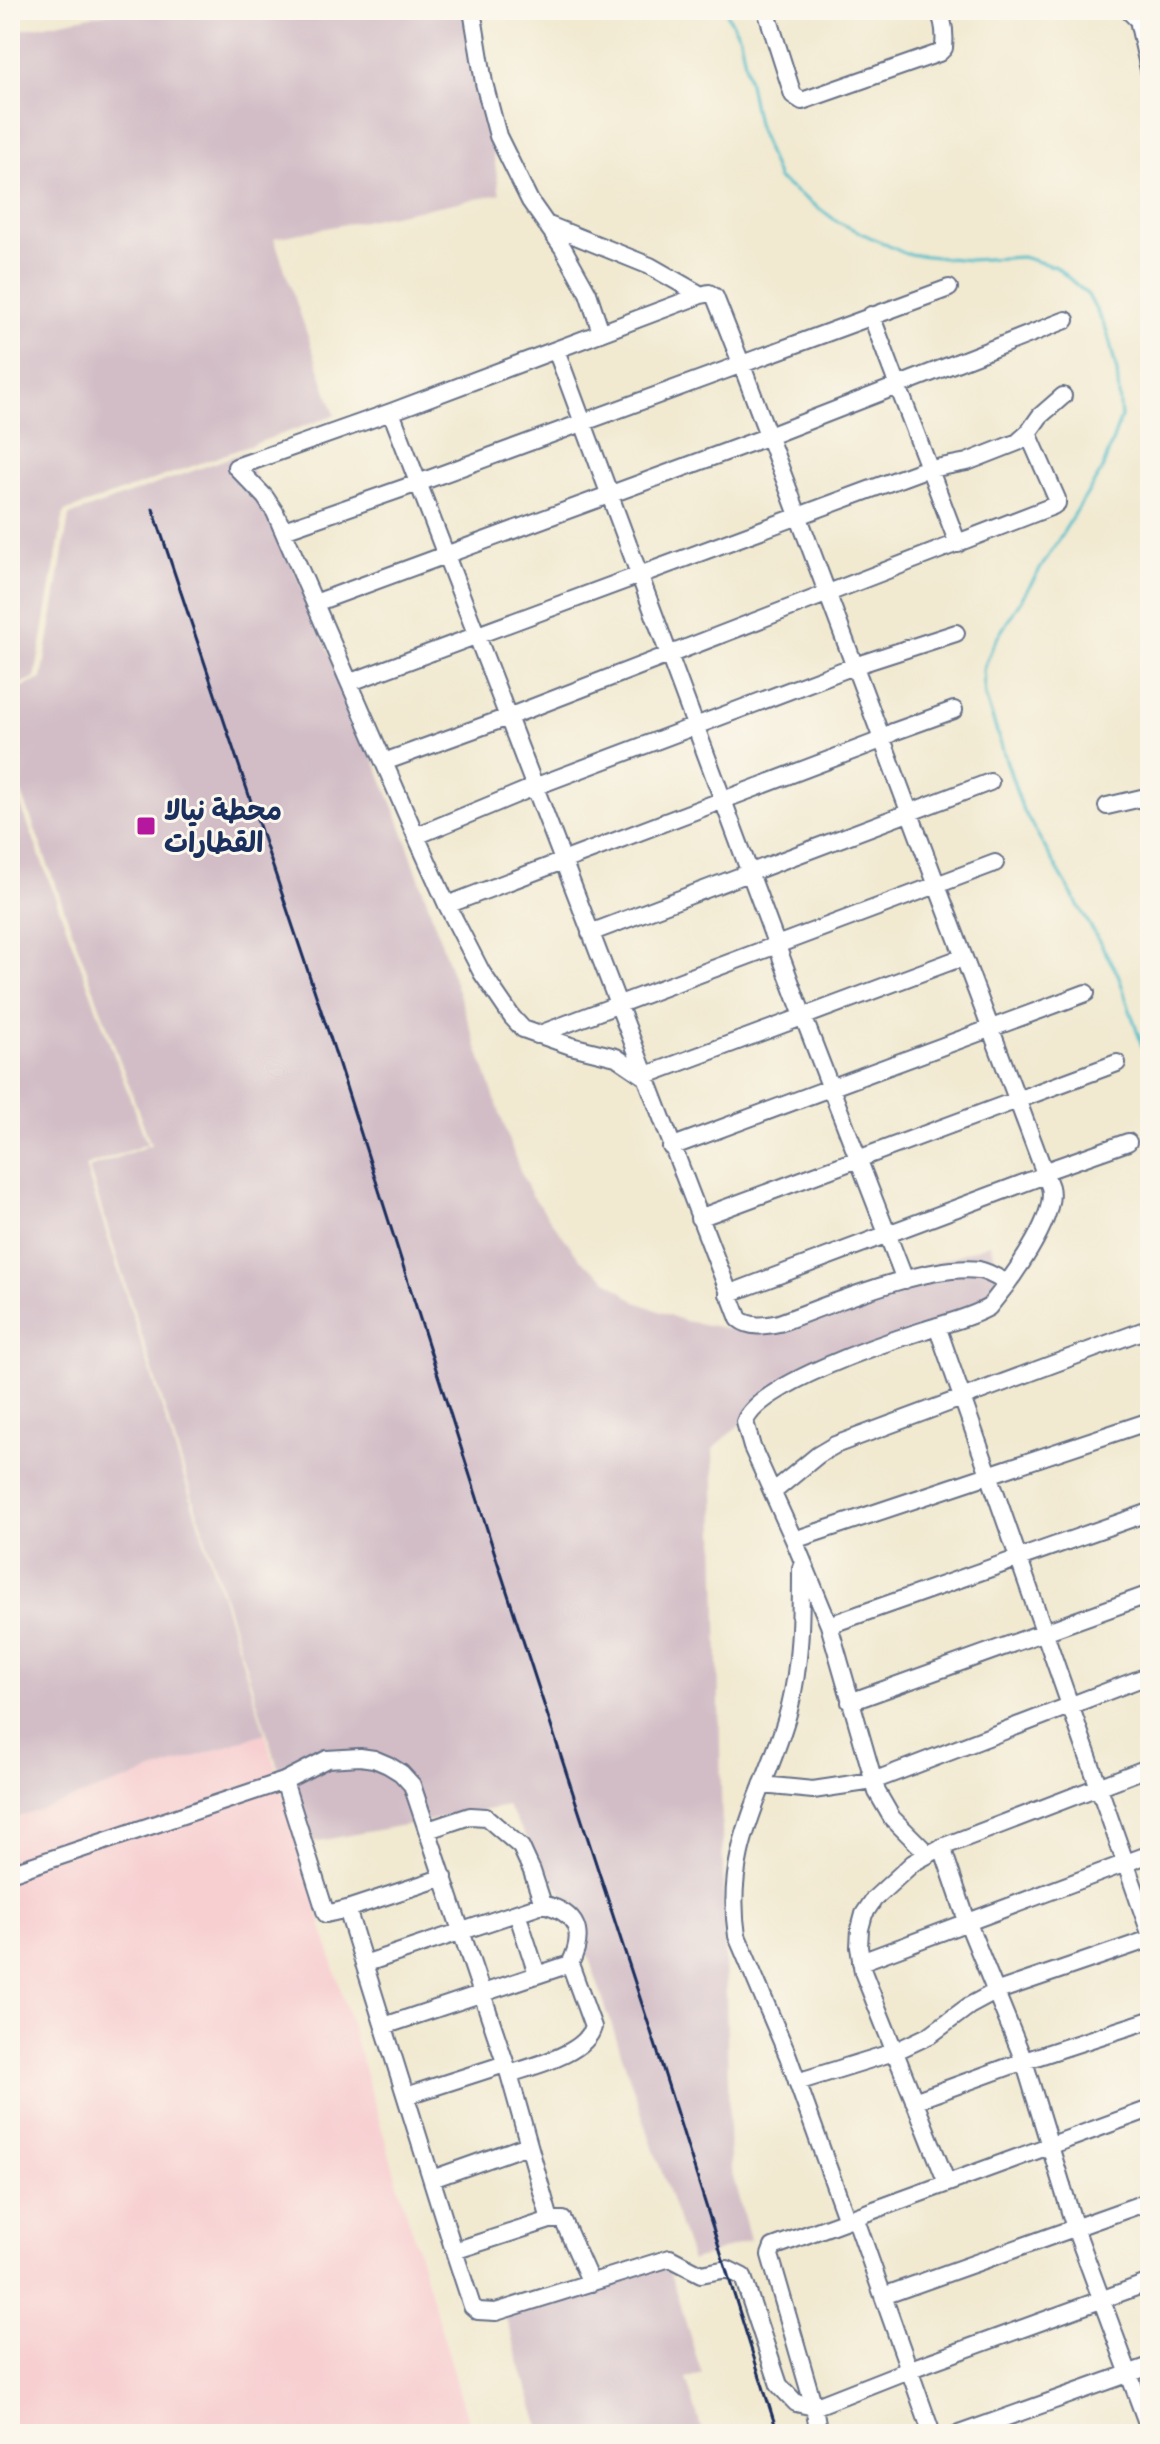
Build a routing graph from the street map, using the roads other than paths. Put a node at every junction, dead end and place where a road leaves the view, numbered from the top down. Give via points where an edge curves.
1 (472, 10) edge
2 (766, 10) edge
3 (937, 10) edge
4 (1138, 13) edge
5 (1150, 74) edge
6 (544, 223) junction
7 (949, 288) dead end
8 (701, 295) junction
9 (871, 315) junction
10 (1066, 320) dead end
11 (601, 332) junction
12 (556, 350) junction
13 (741, 363) junction
14 (898, 386) junction
15 (1063, 396) dead end
16 (391, 412) junction
17 (583, 422) junction
18 (1028, 433) junction
19 (769, 436) junction
20 (929, 469) junction
21 (418, 483) junction
22 (609, 495) junction
23 (798, 516) junction
24 (284, 530) junction
25 (958, 544) junction
26 (446, 556) junction
27 (639, 574) junction
28 (827, 594) junction
29 (315, 603) junction
30 (956, 633) dead end
31 (476, 635) junction
32 (669, 655) junction
33 (854, 666) junction
34 (351, 682) junction
35 (954, 710) dead end
36 (508, 717) junction
37 (696, 727) junction
38 (881, 738) junction
39 (384, 762) junction
40 (990, 782) dead end
41 (534, 787) junction
42 (1150, 796) edge
43 (723, 799) junction
44 (1107, 806) dead end
45 (908, 811) junction
46 (416, 836) junction
47 (562, 860) junction
48 (995, 863) dead end
49 (750, 871) junction
50 (936, 885) junction
51 (447, 905) junction
52 (590, 933) junction
53 (777, 945) junction
54 (963, 957) junction
55 (1086, 993) dead end
56 (617, 1005) junction
57 (803, 1016) junction
58 (990, 1029) junction
59 (537, 1035) junction
60 (1117, 1063) dead end
61 (644, 1076) junction
62 (830, 1087) junction
63 (1017, 1102) junction
64 (1128, 1142) dead end
65 (671, 1147) junction
66 (858, 1160) junction
67 (1044, 1174) junction
68 (699, 1218) junction
69 (887, 1234) junction
70 (905, 1280) junction
71 (1007, 1283) junction
72 (728, 1294) junction
73 (937, 1326) junction
74 (1150, 1328) edge
75 (963, 1398) junction
76 (1150, 1421) edge
77 (990, 1476) junction
78 (773, 1492) junction
79 (1150, 1512) edge
80 (794, 1540) junction
81 (1019, 1558) junction
82 (802, 1559) junction
83 (1150, 1594) edge
84 (829, 1625) junction
85 (1045, 1632) junction
86 (1150, 1675) edge
87 (850, 1702) junction
88 (1070, 1705) junction
89 (1150, 1767) edge
90 (284, 1781) junction
91 (873, 1781) junction
92 (762, 1785) junction
93 (1099, 1786) junction
94 (428, 1830) junction
95 (935, 1850) junction
96 (1150, 1854) edge
97 (1125, 1863) junction
98 (10, 1873) edge
99 (444, 1877) junction
100 (543, 1904) junction
101 (347, 1909) junction
102 (517, 1913) junction
103 (967, 1921) junction
104 (462, 1932) junction
105 (1150, 1936) edge
106 (861, 1962) junction
107 (364, 1964) junction
108 (570, 1964) junction
109 (537, 1974) junction
110 (995, 1992) junction
111 (482, 1993) junction
112 (1150, 2020) edge
113 (384, 2026) junction
114 (894, 2052) junction
115 (1024, 2061) junction
116 (507, 2069) junction
117 (797, 2082) junction
118 (406, 2096) junction
119 (914, 2101) junction
120 (1150, 2109) edge
121 (528, 2145) junction
122 (1049, 2146) junction
123 (432, 2179) junction
124 (947, 2183) junction
125 (1150, 2201) edge
126 (851, 2218) junction
127 (550, 2220) junction
128 (1075, 2228) junction
129 (454, 2251) junction
130 (1150, 2282) edge
131 (591, 2283) junction
132 (883, 2296) junction
133 (1101, 2300) junction
134 (1150, 2366) edge
135 (908, 2370) junction
136 (1128, 2374) junction
137 (814, 2407) junction
138 (1150, 2431) edge
139 (819, 2434) edge
140 (932, 2434) edge
141 (959, 2434) edge

1 - 6 street via 498,136
2 - 3 street via 793,95 802,101 939,53 945,37
4 - 5 street
6 - 8 street via 650,266
6 - 11 street via 588,293
7 - 9 street
8 - 11 street
8 - 13 street via 715,297
9 - 13 street
9 - 14 street
10 - 14 street
11 - 12 street
12 - 16 street
12 - 17 street
13 - 17 street
13 - 19 street
14 - 19 street
14 - 20 street
15 - 18 street
16 - 21 street
16 - 24 street via 236,467 265,497
17 - 21 street
17 - 22 street
18 - 20 street via 999,451
18 - 25 street via 1057,503
19 - 22 street
19 - 23 street
20 - 23 street
20 - 25 street
21 - 24 street
21 - 26 street
22 - 26 street
22 - 27 street
23 - 27 street
23 - 28 street
24 - 29 street
25 - 28 street
26 - 29 street
26 - 31 street
27 - 31 street
27 - 32 street
28 - 32 street
28 - 33 street
29 - 34 street
30 - 33 street
31 - 34 street
31 - 36 street
32 - 36 street
32 - 37 street
33 - 37 street
33 - 38 street
34 - 39 street
35 - 38 street
36 - 39 street
36 - 41 street
37 - 41 street
37 - 43 street
38 - 43 street
38 - 45 street
39 - 46 street
40 - 45 street
41 - 46 street
41 - 47 street
42 - 44 street
43 - 47 street
43 - 49 street
45 - 49 street
45 - 50 street
46 - 51 street
47 - 51 street
47 - 52 street
48 - 50 street
49 - 52 street
49 - 53 street
50 - 53 street
50 - 54 street
51 - 59 street via 512,1017
52 - 56 street
53 - 56 street
53 - 57 street
54 - 57 street
54 - 58 street
55 - 58 street
56 - 59 street
56 - 61 street
57 - 61 street
57 - 62 street
58 - 62 street
58 - 63 street
59 - 61 street via 616,1057
60 - 63 street
61 - 65 street
62 - 65 street
62 - 66 street
63 - 66 street
63 - 67 street
64 - 67 street
65 - 68 street
66 - 68 street
66 - 69 street
67 - 69 street
67 - 71 street via 1052,1195 1049,1209
68 - 72 street
69 - 70 street
69 - 72 street
70 - 71 street via 969,1270
70 - 72 street via 758,1326 741,1321
71 - 73 street via 989,1307
73 - 75 street
73 - 78 street via 810,1374 757,1404 746,1417 746,1428
74 - 75 street
75 - 77 street
75 - 78 street via 827,1449
76 - 77 street
77 - 80 street
77 - 81 street
78 - 80 street
79 - 81 street
80 - 82 street
81 - 84 street
81 - 85 street
82 - 84 street
82 - 92 street via 795,1675
83 - 85 street
84 - 87 street
85 - 87 street
85 - 88 street
86 - 88 street
87 - 91 street
88 - 91 street
88 - 93 street
89 - 93 street
90 - 94 street via 327,1759 374,1759 412,1785
90 - 98 street
90 - 101 street via 326,1914
91 - 92 street via 813,1790
91 - 95 street via 892,1818
92 - 117 street via 738,1854 735,1922
93 - 95 street
93 - 97 street
94 - 99 street
94 - 100 street via 470,1816 486,1817 521,1847
95 - 103 street
95 - 106 street via 886,1887 864,1914
96 - 97 street
97 - 103 street
97 - 105 street
99 - 101 street
99 - 104 street
100 - 102 street
100 - 108 street via 560,1909 574,1924 578,1947
101 - 107 street
102 - 104 street
102 - 109 street
103 - 106 street
103 - 110 street
104 - 107 street
104 - 111 street
105 - 110 street
106 - 114 street
107 - 113 street
108 - 109 street
108 - 116 street via 593,2027 590,2036 548,2061
109 - 111 street
110 - 114 street
110 - 115 street
111 - 113 street
111 - 116 street
112 - 115 street
113 - 118 street
114 - 117 street
114 - 119 street
115 - 119 street
115 - 122 street
116 - 118 street
116 - 121 street
117 - 126 street
118 - 123 street
119 - 124 street
120 - 122 street
121 - 123 street
121 - 127 street
122 - 124 street
122 - 128 street
123 - 129 street
124 - 126 street
125 - 128 street
126 - 132 street
126 - 137 street via 775,2246 770,2253
127 - 129 street
127 - 131 street via 563,2220
128 - 132 street
128 - 133 street
129 - 131 street via 478,2311 496,2312
130 - 133 street
131 - 137 street via 670,2258 701,2274 727,2269 743,2277 779,2385 796,2403
132 - 135 street
133 - 135 street
133 - 136 street
134 - 136 street
135 - 137 street
135 - 140 street
136 - 138 street
136 - 141 street
137 - 139 street

